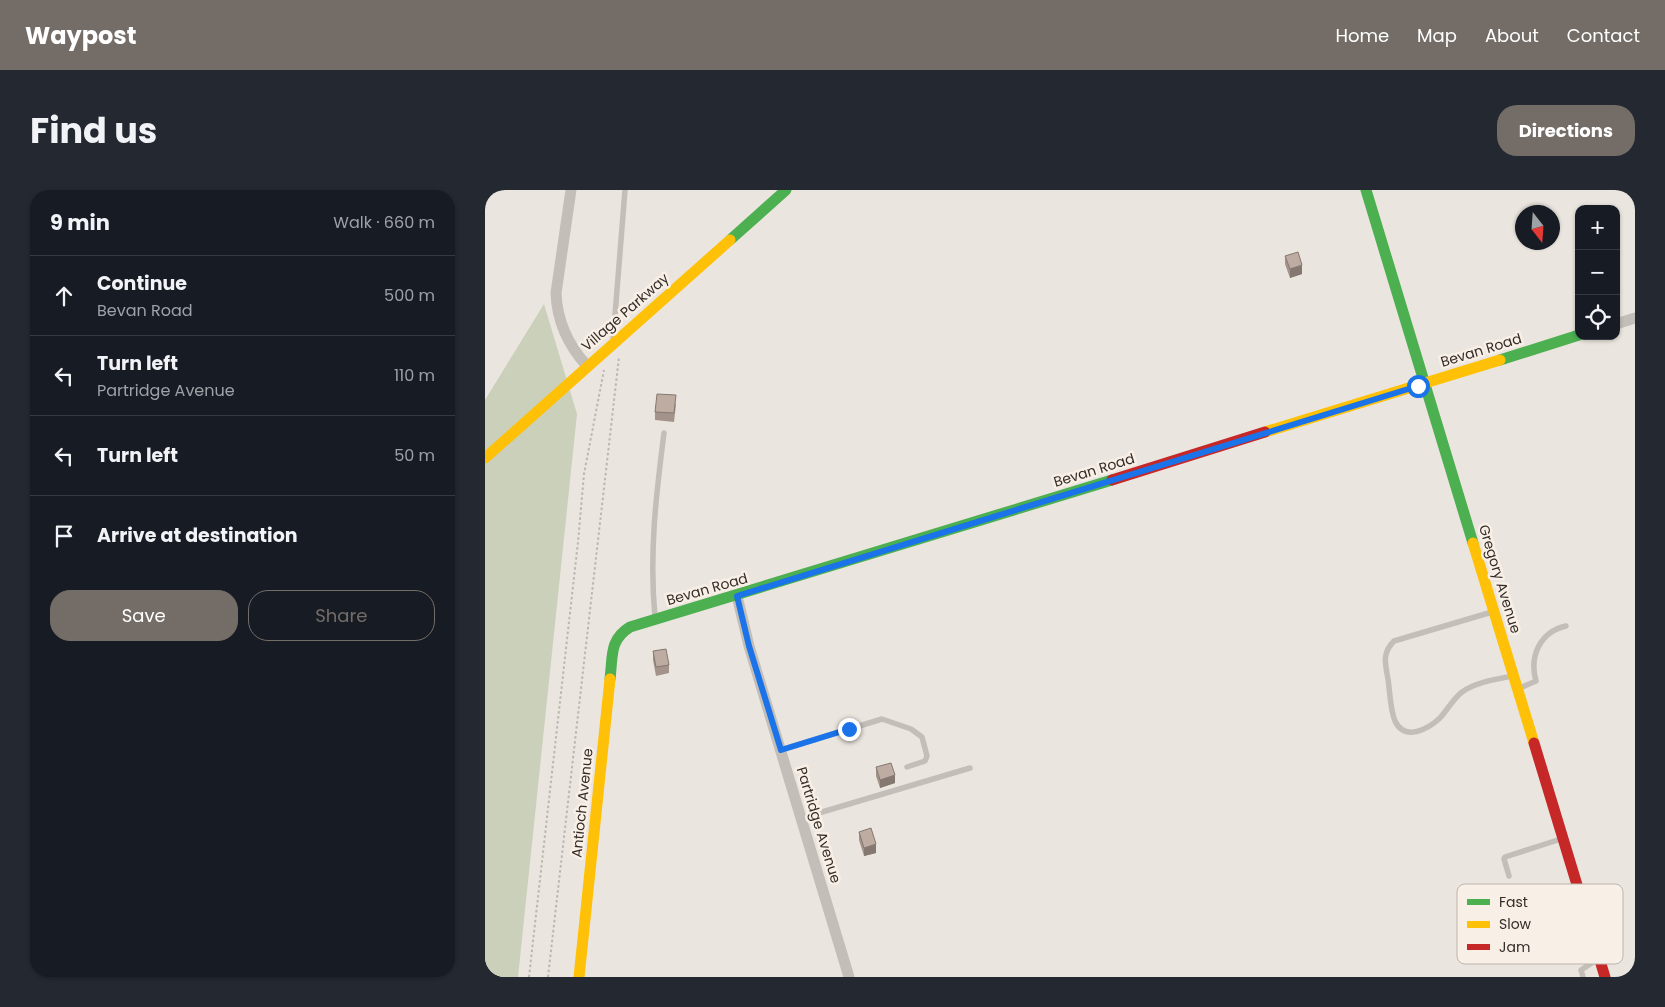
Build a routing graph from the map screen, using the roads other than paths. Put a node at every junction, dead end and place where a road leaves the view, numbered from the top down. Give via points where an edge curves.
1 (571, 190) edge
2 (625, 190) edge
3 (786, 190) edge
4 (1366, 190) edge
5 (1635, 318) edge
6 (1620, 323) edge
7 (1575, 337) edge
8 (613, 344) junction
9 (587, 366) junction
10 (1425, 384) junction
11 (664, 433) dead end
12 (485, 458) edge
13 (737, 596) junction
14 (1494, 611) junction
15 (655, 619) junction
16 (1566, 626) dead end
17 (619, 634) joint
18 (1513, 676) junction
19 (1518, 689) junction
20 (781, 750) junction
21 (907, 767) dead end
22 (970, 768) dead end
23 (802, 818) junction
24 (1563, 838) junction
25 (1509, 876) dead end
26 (1577, 884) edge
27 (1590, 964) edge
28 (1602, 964) edge
29 (579, 977) edge
30 (849, 977) edge
31 (1583, 977) edge
32 (1605, 977) edge

1 - 9 street via 556,293 557,309 566,336
2 - 8 lane
3 - 8 street, Village Parkway
4 - 10 street, Gregory Avenue
5 - 6 street
7 - 10 street, Bevan Road
8 - 9 street, Village Parkway
9 - 12 street, Village Parkway
10 - 13 street, Bevan Road
10 - 14 street, Gregory Avenue
11 - 15 lane via 654,507
13 - 15 street, Bevan Road
13 - 20 street, Partridge Avenue
14 - 18 street, Gregory Avenue
14 - 18 lane via 1394,641 1387,648 1385,667 1395,722 1413,733 1425,730 1461,692 1478,684
15 - 17 street, Bevan Road
16 - 19 lane via 1554,628 1540,642 1535,657 1536,681
17 - 29 street, Antioch Avenue via 614,645
18 - 19 street, Gregory Avenue
19 - 24 street, Gregory Avenue
20 - 21 lane via 882,719 911,729 922,737 927,756 925,761
20 - 23 street, Partridge Avenue
22 - 23 lane
23 - 30 street, Partridge Avenue
24 - 25 lane via 1505,857
24 - 26 street, Gregory Avenue
27 - 31 lane via 1581,970
28 - 32 street, Gregory Avenue

